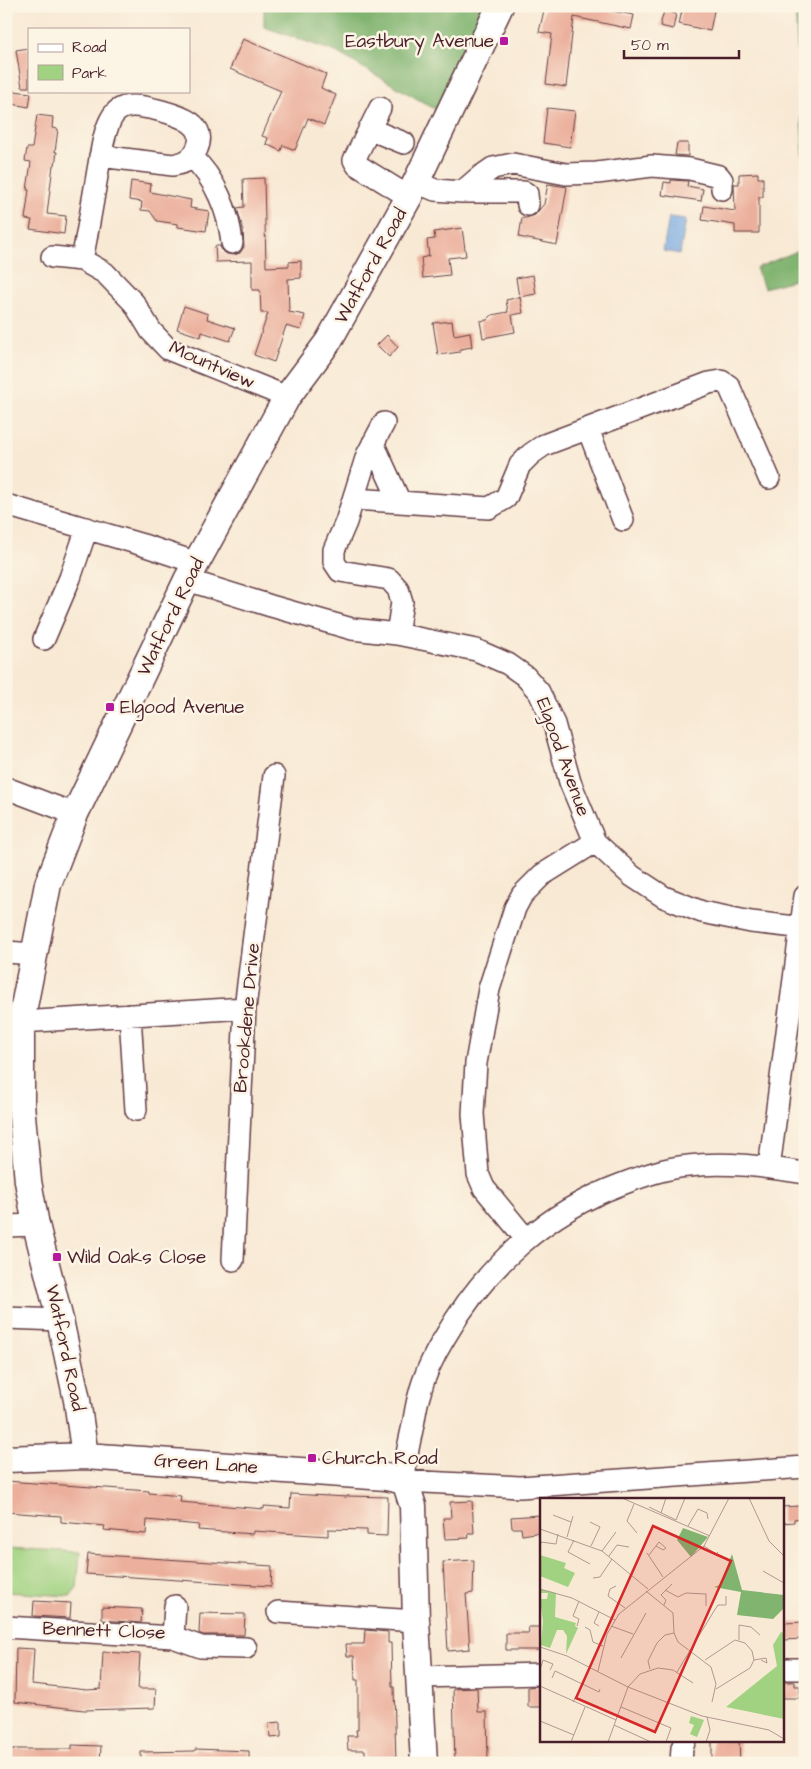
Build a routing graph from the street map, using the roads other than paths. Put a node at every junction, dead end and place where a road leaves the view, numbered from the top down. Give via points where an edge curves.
1 (500, 6) edge
2 (380, 108) dead end
3 (369, 129) junction
4 (404, 144) dead end
5 (100, 156) junction
6 (192, 158) junction
7 (722, 189) dead end
8 (413, 190) junction
9 (462, 192) junction
10 (528, 205) dead end
11 (232, 243) dead end
12 (52, 257) dead end
13 (82, 260) junction
14 (287, 397) junction
15 (384, 423) dead end
16 (588, 429) junction
17 (374, 443) junction
18 (769, 478) dead end
19 (354, 499) junction
20 (400, 502) junction
21 (6, 505) edge
22 (624, 520) dead end
23 (87, 528) junction
24 (192, 572) junction
25 (397, 634) junction
26 (44, 639) dead end
27 (274, 776) dead end
28 (6, 788) edge
29 (76, 814) junction
30 (595, 842) junction
31 (805, 896) edge
32 (802, 927) edge
33 (6, 952) edge
34 (34, 954) junction
35 (245, 1008) junction
36 (130, 1015) junction
37 (21, 1022) junction
38 (136, 1110) dead end
39 (769, 1168) junction
40 (805, 1173) edge
41 (36, 1224) junction
42 (6, 1226) edge
43 (526, 1239) junction
44 (233, 1260) dead end
45 (6, 1318) edge
46 (60, 1320) junction
47 (85, 1456) junction
48 (6, 1458) edge
49 (805, 1467) edge
50 (405, 1482) junction
51 (175, 1606) dead end
52 (278, 1612) dead end
53 (416, 1621) junction
54 (6, 1627) edge
55 (173, 1637) junction
56 (6, 1638) edge
57 (246, 1648) dead end
58 (805, 1668) edge
59 (784, 1669) edge
60 (540, 1674) edge
61 (420, 1677) junction
62 (684, 1742) edge
63 (424, 1763) edge
64 (681, 1763) edge

1 - 8 main road, Watford Road
2 - 3 street
3 - 4 street
3 - 8 street via 354,160 357,165
5 - 6 street via 173,165
5 - 6 street via 111,118 123,108 140,105 178,115 196,128 198,146
5 - 13 street
6 - 11 street via 211,178
7 - 9 street via 719,176 690,169 652,166 566,174 513,164 493,168
8 - 9 street
8 - 14 main road, Watford Road via 328,342
9 - 10 street via 524,192
12 - 13 street, Mountview
13 - 14 street, Mountview via 105,273 134,303 151,331 168,349
14 - 24 main road, Watford Road
15 - 17 street
16 - 18 street via 720,381 729,386
16 - 20 street via 544,445 531,454 520,466 506,498 489,508
16 - 22 street
17 - 19 street via 367,455
17 - 20 street
19 - 20 street
19 - 25 street via 334,550 334,562 340,571 389,579 398,589 402,602
21 - 23 street, Elgood Avenue
23 - 24 street, Elgood Avenue
23 - 26 street
24 - 25 street, Elgood Avenue via 271,606 352,629
24 - 29 main road, Watford Road
25 - 30 street, Elgood Avenue via 476,650 508,664 525,676 539,692 554,724 570,782
27 - 35 street, Brookdene Drive
28 - 29 street
29 - 34 main road, Watford Road via 48,884
30 - 32 street, Elgood Avenue via 632,876 664,897 702,912 751,922
30 - 43 street via 542,875 522,895 489,989 476,1063 473,1114 478,1174 484,1188
31 - 32 street
32 - 39 street
33 - 34 street
34 - 37 main road, Watford Road
35 - 36 street
35 - 44 street, Brookdene Drive
36 - 37 street
36 - 38 street
37 - 41 main road, Watford Road via 21,1104 28,1182
39 - 40 street
39 - 43 street via 688,1166 637,1178 589,1198
41 - 42 street
41 - 46 main road, Watford Road
43 - 50 street via 468,1300 440,1346 419,1395 404,1466
45 - 46 street
46 - 47 main road, Watford Road
47 - 48 main road, Green Lane
47 - 50 main road, Green Lane via 386,1477
49 - 50 street via 520,1487
50 - 53 main road via 413,1506
51 - 55 street, Bennett Close
52 - 53 street
53 - 61 main road
54 - 55 street, Bennett Close
54 - 56 street
55 - 57 street via 201,1646
58 - 59 street
60 - 61 street
61 - 63 main road
62 - 64 street

